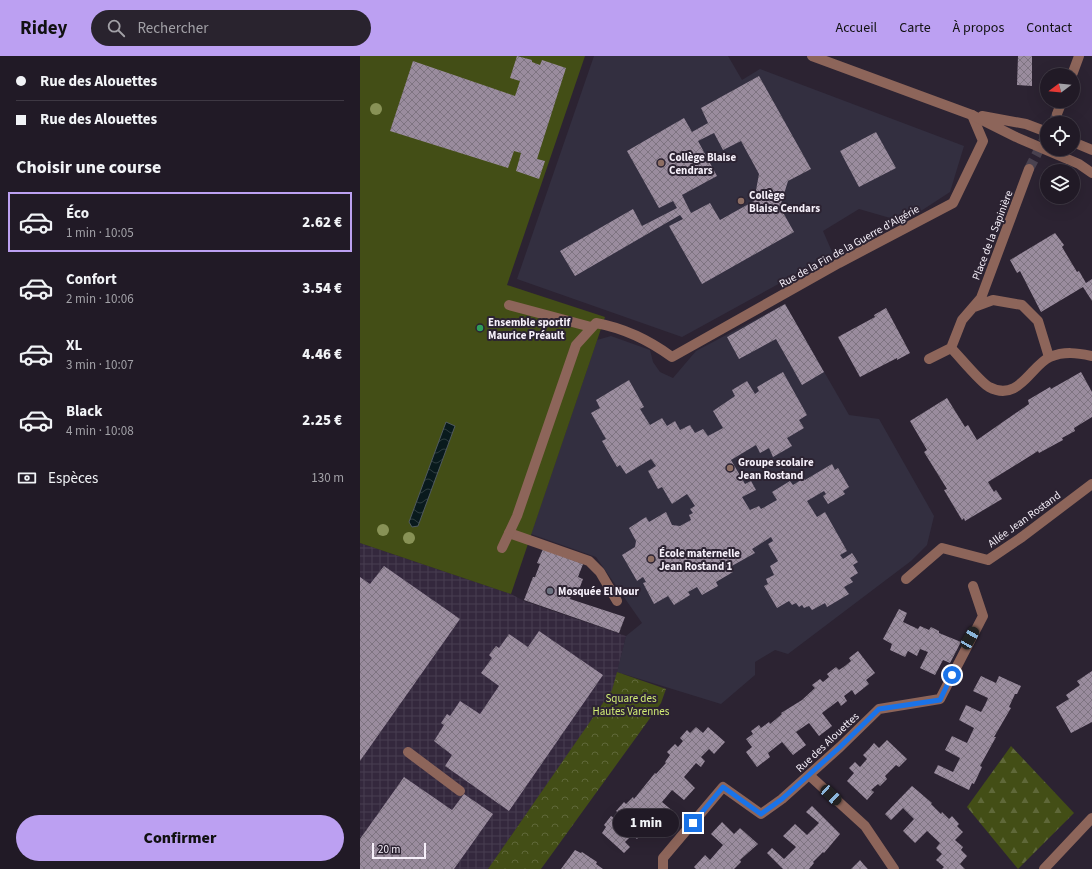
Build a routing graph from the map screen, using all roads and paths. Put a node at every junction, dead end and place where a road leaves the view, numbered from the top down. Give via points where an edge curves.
1 (812, 56) edge
2 (1079, 56) edge
3 (1075, 68) edge
4 (1059, 108) edge
5 (1057, 114) tunnel mouth
6 (972, 115) junction
7 (1040, 129) edge
8 (1080, 145) edge
9 (1092, 150) edge
10 (1030, 170) tunnel mouth
11 (1092, 173) edge
12 (509, 305) dead end
13 (973, 308) junction
14 (590, 327) junction
15 (951, 348) junction
16 (1092, 356) edge
17 (1049, 357) junction
18 (929, 359) dead end
19 (1092, 484) edge
20 (508, 533) junction
21 (502, 548) dead end
22 (906, 579) dead end
23 (973, 586) dead end
24 (617, 601) dead end
25 (408, 752) dead end
26 (809, 774) junction
27 (460, 791) dead end
28 (1092, 818) edge
29 (663, 869) edge
30 (894, 869) edge
31 (1044, 869) edge

1 - 6 street
2 - 3 street
4 - 5 street
6 - 7 street via 1026,124
6 - 11 street via 1079,164
6 - 14 street, Rue de la Fin de la Guerre d'Algérie via 983,141 953,203 839,263 672,357 654,344 612,326 596,323
8 - 9 street
10 - 13 street, Place de la Sapinière via 981,298
12 - 14 street
13 - 15 street, Place de la Sapinière via 962,320
13 - 17 street, Place de la Sapinière via 993,300 1022,305 1038,321
14 - 20 street via 576,344 517,516
15 - 17 street via 989,387 1003,391 1018,386
15 - 18 street
16 - 17 street via 1072,352
19 - 22 street, Allée Jean Rostand via 988,560 942,548
20 - 21 street
20 - 24 street via 589,561 600,572
23 - 26 street, Rue des Alouettes via 983,616 940,700 879,709
25 - 27 street
26 - 29 street, Rue des Alouettes via 761,814 723,787 663,858
26 - 30 street via 865,826
28 - 31 street

